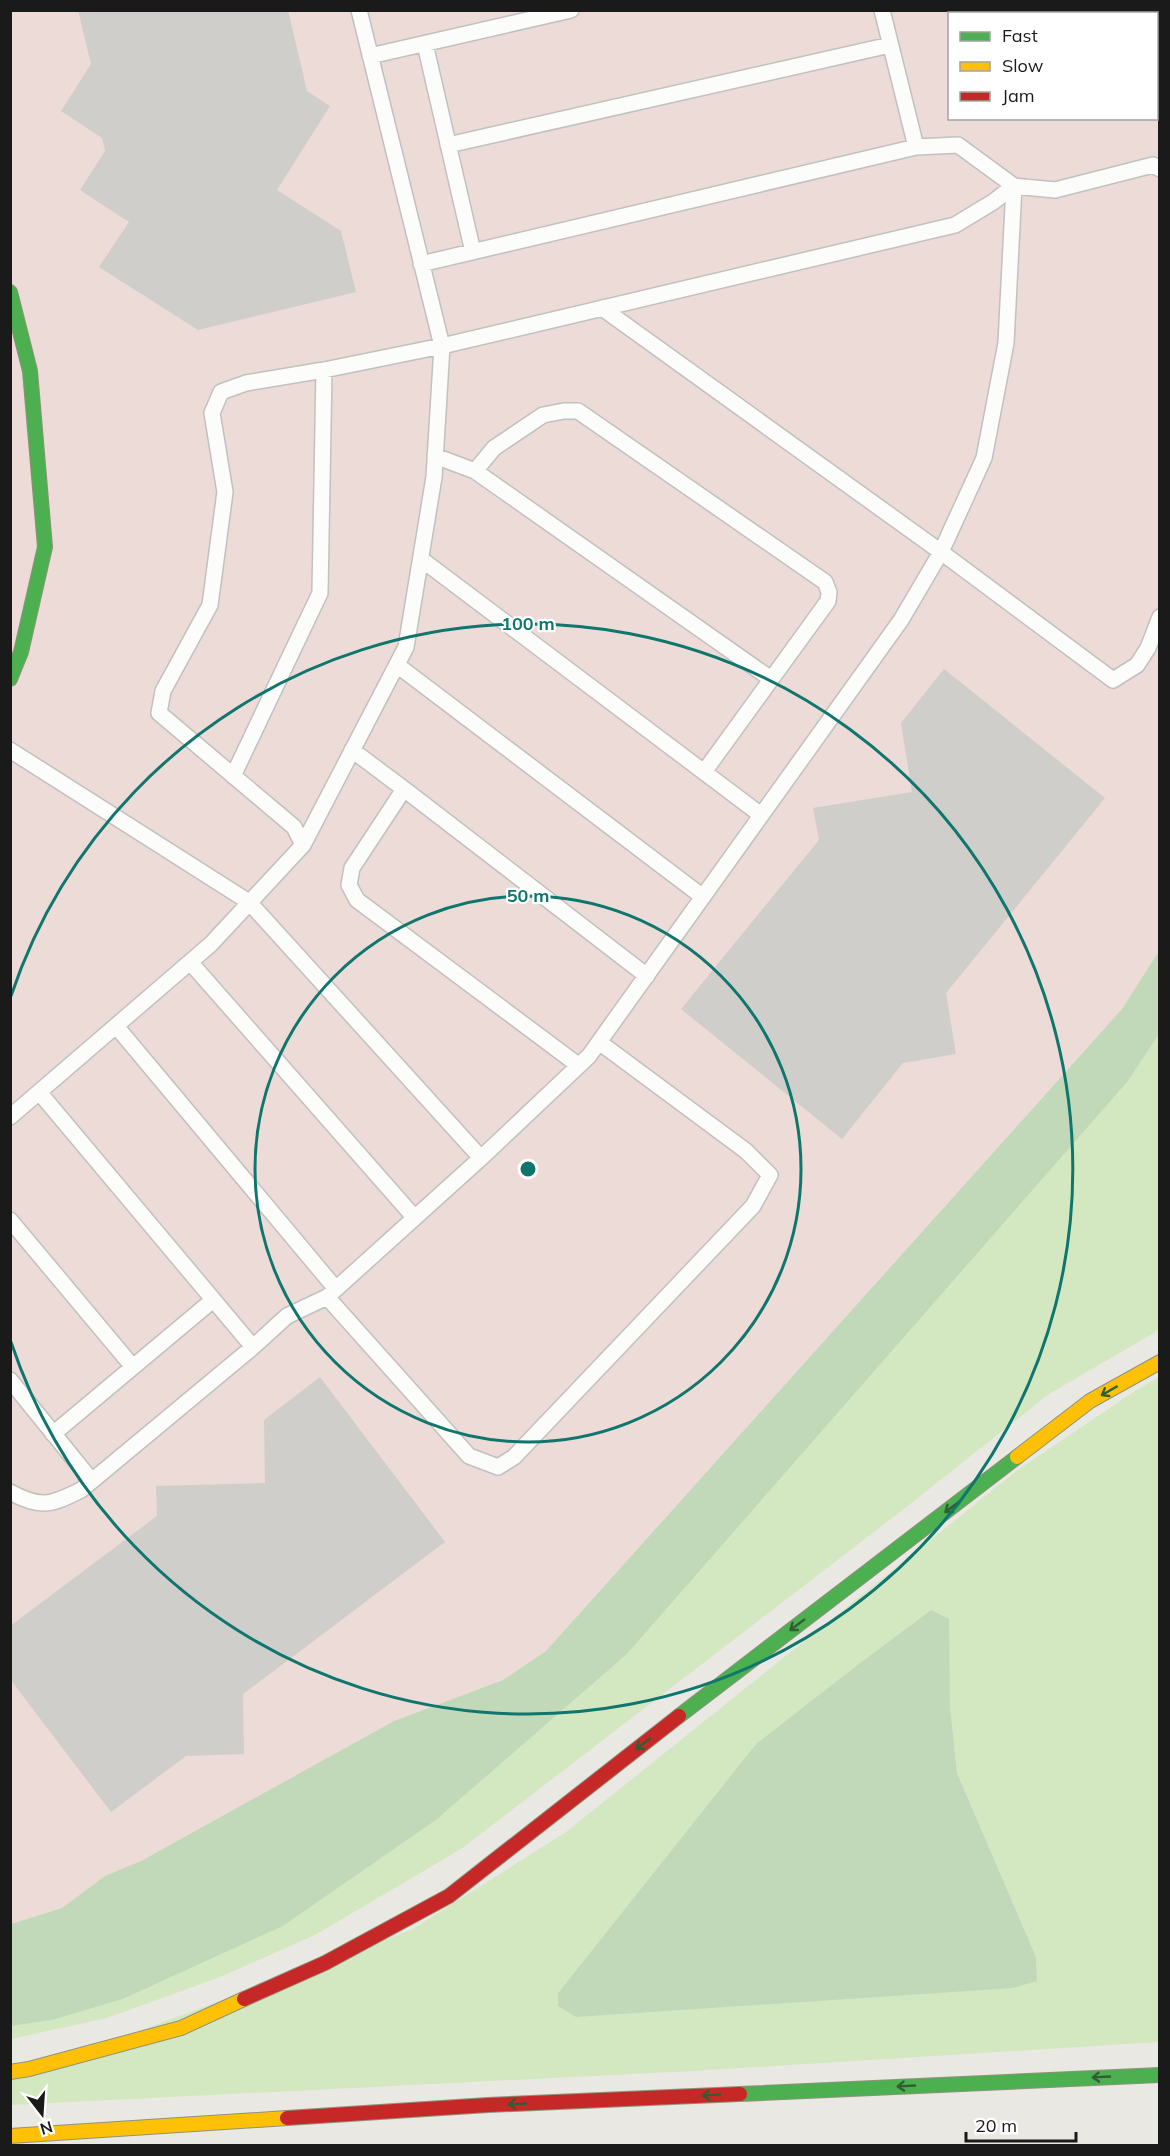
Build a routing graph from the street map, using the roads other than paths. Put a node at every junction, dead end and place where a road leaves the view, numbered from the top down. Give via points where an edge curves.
1 (359, 10) edge
2 (571, 10) edge
3 (882, 10) edge
4 (425, 44) junction
5 (890, 45) junction
6 (370, 56) junction
7 (448, 145) junction
8 (916, 147) junction
9 (1160, 169) edge
10 (1014, 186) junction
11 (473, 252) junction
12 (421, 264) junction
13 (10, 292) edge
14 (602, 308) junction
15 (441, 346) junction
16 (324, 370) junction
17 (435, 456) junction
18 (475, 471) junction
19 (941, 552) junction
20 (421, 558) junction
21 (1160, 617) edge
22 (397, 665) junction
23 (10, 679) edge
24 (771, 680) junction
25 (10, 750) edge
26 (352, 750) junction
27 (704, 772) junction
28 (232, 776) junction
29 (404, 789) junction
30 (761, 816) junction
31 (303, 845) junction
32 (704, 897) junction
33 (249, 902) junction
34 (190, 962) junction
35 (647, 976) junction
36 (116, 1026) junction
37 (600, 1042) junction
38 (578, 1065) junction
39 (39, 1092) junction
40 (10, 1117) edge
41 (481, 1158) junction
42 (414, 1217) junction
43 (10, 1220) edge
44 (332, 1293) junction
45 (213, 1300) junction
46 (253, 1347) junction
47 (1160, 1362) edge
48 (133, 1367) junction
49 (10, 1380) edge
50 (53, 1434) junction
51 (90, 1480) junction
52 (10, 1492) edge
53 (10, 2072) edge
54 (1160, 2075) edge
55 (10, 2136) edge

1 - 6 lane
2 - 4 lane
3 - 5 lane
4 - 6 lane
4 - 7 lane
5 - 7 lane
5 - 8 lane
6 - 12 lane
7 - 11 lane
8 - 10 lane via 958,145
8 - 11 lane
9 - 10 lane via 1153,165 1055,190
10 - 14 lane via 955,225
10 - 19 lane via 1006,343 984,458
11 - 12 lane
12 - 15 lane
13 - 23 main road via 30,371 45,547 21,651
14 - 15 lane
14 - 19 lane
15 - 16 lane
15 - 17 lane
16 - 28 lane via 320,593
16 - 28 lane via 246,383 221,392 212,413 225,492 210,605 163,691 159,713
17 - 18 lane
17 - 20 lane
18 - 24 lane
18 - 24 lane via 494,448 543,415 578,411 825,582 828,601
19 - 21 lane via 1113,680 1137,665
19 - 30 lane via 901,620
20 - 22 lane via 406,647
20 - 27 lane
22 - 26 lane
22 - 32 lane
24 - 27 lane
25 - 33 lane
26 - 29 lane
26 - 31 lane
27 - 30 lane
28 - 31 lane via 294,827
29 - 35 lane
29 - 38 lane via 352,868 349,885 357,900
30 - 32 lane
31 - 33 lane
32 - 35 lane
33 - 34 lane
33 - 41 lane
34 - 36 lane
34 - 42 lane
35 - 37 lane
36 - 39 lane
36 - 44 lane
37 - 38 lane
37 - 44 lane via 746,1151 770,1175 753,1206 514,1457 498,1467 469,1456
38 - 41 lane
39 - 40 lane
39 - 45 lane
41 - 42 lane
42 - 44 lane
43 - 48 lane
44 - 46 lane via 287,1316
45 - 46 lane
45 - 48 lane
46 - 51 lane
47 -> 53 main road via 1090,1401 449,1896 325,1963 181,2028
48 - 50 lane
49 - 50 lane
50 - 51 lane
51 - 52 lane via 81,1490 58,1502 30,1503
54 -> 55 main road via 488,2105

